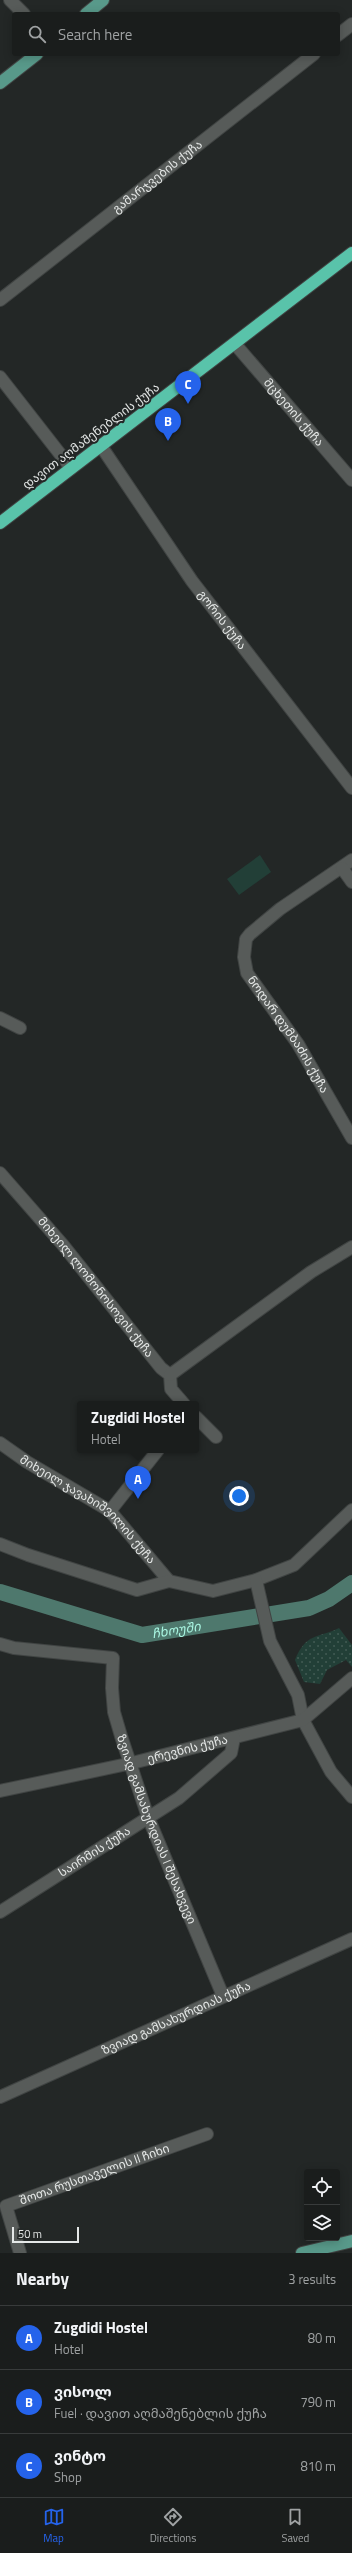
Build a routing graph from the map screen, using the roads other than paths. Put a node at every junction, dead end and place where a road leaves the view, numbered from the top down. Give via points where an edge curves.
1 (10, 0) edge
2 (103, 0) edge
3 (22, 12) edge
4 (88, 12) edge
5 (352, 24) edge
6 (340, 33) edge
7 (34, 56) edge
8 (311, 56) edge
9 (0, 83) edge
10 (352, 253) edge
11 (0, 300) edge
12 (235, 344) junction
13 (0, 377) edge
14 (101, 446) junction
15 (71, 468) junction
16 (350, 475) edge
17 (0, 523) edge
18 (352, 788) edge
19 (352, 860) edge
20 (342, 868) junction
21 (352, 882) edge
22 (0, 1018) edge
23 (20, 1028) dead end
24 (352, 1138) edge
25 (0, 1173) edge
26 (352, 1247) edge
27 (170, 1375) junction
28 (181, 1401) edge
29 (199, 1420) edge
30 (216, 1437) dead end
31 (0, 1444) edge
32 (156, 1453) edge
33 (352, 1510) edge
34 (110, 1511) junction
35 (0, 1544) edge
36 (256, 1580) junction
37 (168, 1581) junction
38 (0, 1644) edge
39 (352, 1678) edge
40 (303, 1720) junction
41 (234, 1738) junction
42 (132, 1763) junction
43 (0, 1791) edge
44 (352, 1798) edge
45 (148, 1817) junction
46 (0, 1912) edge
47 (352, 1939) edge
48 (223, 1996) junction
49 (0, 2097) edge
50 (207, 2134) dead end
51 (352, 2241) edge
52 (321, 2251) edge
53 (20, 2253) edge
54 (302, 2253) edge

1 - 3 street
2 - 4 main road
5 - 6 street
7 - 9 main road
8 - 11 street, გამარჯვების ქუჩა
10 - 12 highway, დავით აღმაშენებლის ქუჩა
12 - 14 highway, დავით აღმაშენებლის ქუჩა
12 - 16 street, მცხეთის ქუჩა
13 - 15 street
14 - 15 highway, დავით აღმაშენებლის ქუჩა
14 - 18 street, გორის ქუჩა via 192,581
15 - 17 highway, დავით აღმაშენებლის ქუჩა
19 - 20 street, ნოდარ დუმბაძის ქუჩა
20 - 21 street
20 - 24 street, ნოდარ დუმბაძის ქუჩა via 280,909 250,934 246,939 244,957 247,973 298,1044
22 - 23 street
25 - 27 street, მიხეილ ლომონოსოვის ქუჩა via 63,1245 161,1368
26 - 27 street via 311,1272
27 - 28 street via 171,1389
29 - 30 street
31 - 34 street, მიხეილ ჯავახიშვილის ქუჩა
32 - 34 street
33 - 36 street via 294,1565
34 - 37 street, მიხეილ ჯავახიშვილის ქუჩა
35 - 37 street via 137,1590
36 - 37 street via 213,1591
36 - 40 street via 270,1641 298,1695
38 - 42 street, ზვიად გამსახურდიას I შესახვევი via 14,1648 113,1658 114,1712
39 - 40 street
40 - 41 street, ერევნის ქუჩა
40 - 44 street via 331,1772
41 - 42 street, ერევნის ქუჩა
41 - 45 street, საირმის ქუჩა via 231,1753 179,1798
42 - 43 street, ერევნის ქუჩა
42 - 45 street, ზვიად გამსახურდიას I შესახვევი
45 - 46 street, საირმის ქუჩა
45 - 48 street, ზვიად გამსახურდიას I შესახვევი
47 - 48 street, ზვიად გამსახურდიას ქუჩა
48 - 49 street, ზვიად გამსახურდიას ქუჩა
50 - 53 street, შოთა რუსთაველის II ჩიხი via 6,2206
51 - 52 main road
52 - 54 main road

